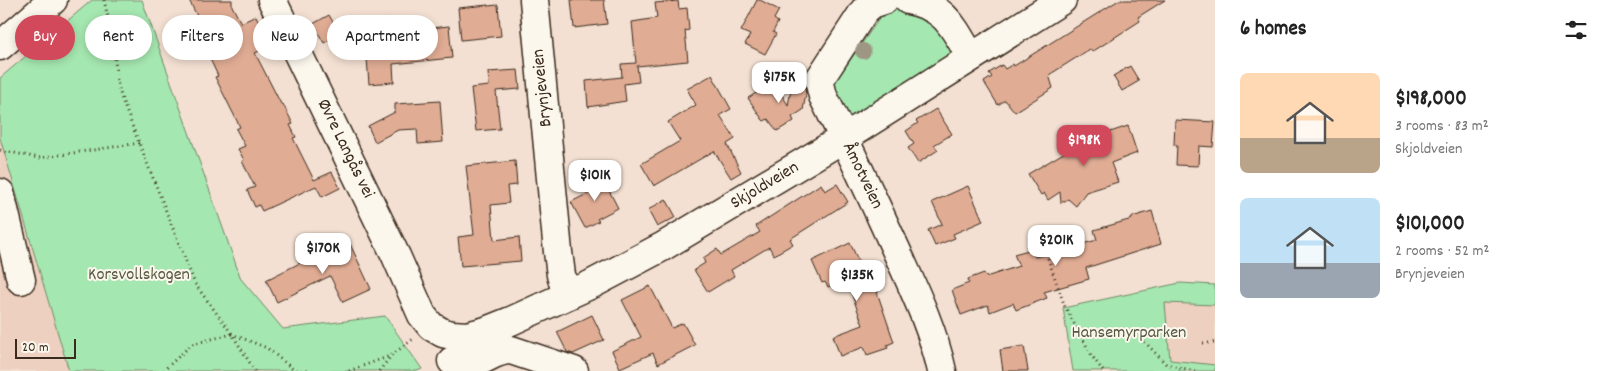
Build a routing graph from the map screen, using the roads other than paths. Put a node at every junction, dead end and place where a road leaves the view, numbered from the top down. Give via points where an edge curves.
1 (53, 0) edge
2 (272, 0) edge
3 (534, 0) edge
4 (884, 0) edge
5 (908, 0) edge
6 (1062, 0) edge
7 (0, 46) edge
8 (971, 57) junction
9 (844, 138) junction
10 (0, 193) edge
11 (21, 280) dead end
12 (567, 295) junction
13 (452, 356) edge
14 (574, 371) edge
15 (942, 371) edge

1 - 7 street
2 - 13 street, Øvre Langås vei via 422,315 443,333
3 - 12 street, Brynjeveien via 558,252
4 - 9 street, Åmotveien via 864,11 819,80 823,96
5 - 8 street via 932,6 942,15 953,26
6 - 8 street, Skjoldveien
8 - 9 street, Skjoldveien
9 - 12 street, Skjoldveien via 662,248
9 - 15 street, Åmotveien via 914,290
10 - 11 street
12 - 13 street, Skjoldveien via 486,331 467,336
13 - 14 street via 467,364 493,353 511,350

